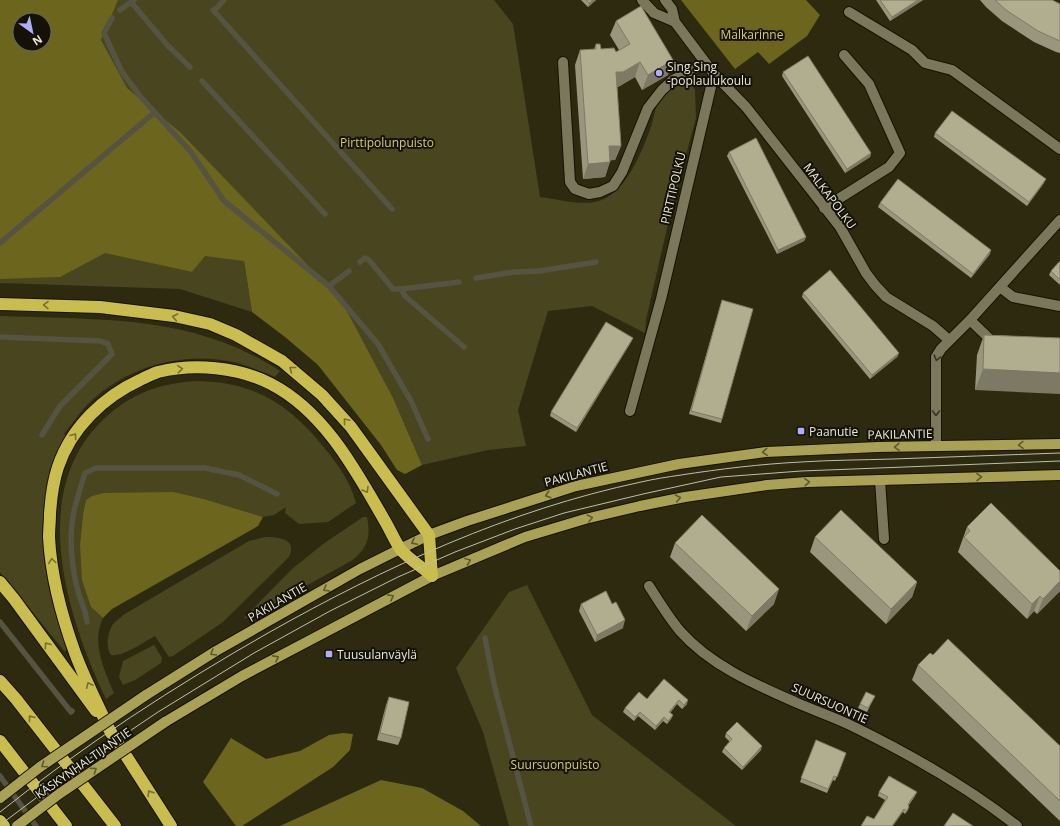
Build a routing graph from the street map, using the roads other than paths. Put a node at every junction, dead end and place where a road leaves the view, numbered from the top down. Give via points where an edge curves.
1 (642, 0) edge
2 (665, 0) edge
3 (849, 12) dead end
4 (675, 22) junction
5 (844, 55) dead end
6 (563, 62) dead end
7 (706, 63) junction
8 (714, 74) junction
9 (1060, 148) edge
10 (824, 208) junction
11 (1060, 220) edge
12 (1000, 288) junction
13 (0, 304) edge
14 (1060, 306) edge
15 (970, 320) junction
16 (949, 340) junction
17 (1003, 345) edge
18 (630, 411) dead end
19 (1060, 444) edge
20 (936, 446) junction
21 (1060, 475) edge
22 (880, 480) junction
23 (429, 535) junction
24 (884, 539) dead end
25 (400, 549) junction
26 (432, 576) junction
27 (0, 582) edge
28 (649, 586) dead end
29 (0, 681) edge
30 (146, 695) joint
31 (111, 733) junction
32 (0, 741) edge
33 (0, 798) edge
34 (0, 821) edge
35 (4, 826) edge
36 (16, 826) edge
37 (66, 826) edge
38 (115, 826) edge
39 (170, 826) edge
40 (1017, 826) edge

1 - 4 street via 654,13
2 - 4 street via 672,9
3 - 9 street via 912,50 925,63 952,70
4 - 7 street
5 - 10 street via 869,84 900,153 889,167
6 - 7 street via 570,182 575,189 589,194 613,186 622,172 648,108 662,90 673,80
7 - 8 street
8 - 10 street, MALKAPOLKU via 746,107
8 - 18 street, PIRTTIPOLKU via 661,299
10 - 16 street, MALKAPOLKU via 840,227 866,273 886,297 933,326
11 - 12 street
12 - 14 street via 1013,297
12 - 15 street
23 -> 13 highway via 337,410 282,361 254,345 210,324 167,315 100,307
15 - 16 street
15 - 17 street via 996,345
16 -> 20 street via 936,358
19 -> 20 main road, PAKILANTIE
20 -> 23 main road, PAKILANTIE via 766,452 679,464 576,486
22 -> 21 main road
22 - 24 street
26 -> 22 main road via 525,537 640,506 767,485
23 -> 25 main road, PAKILANTIE
23 - 26 highway
25 - 26 highway
25 -> 30 main road, PAKILANTIE via 216,651
31 -> 25 highway via 76,655 67,627 55,578 49,537 52,497 58,468 66,447 84,421 107,399 131,384 157,373 179,368 229,370 270,384 289,395 325,429 346,456
36 -> 26 main road, KÄSKYNHALTIJANTIE, bridge via 165,722 242,676
31 -> 27 highway
28 - 40 street, SUURSUONTIE via 680,630 704,653 745,679 847,724 922,762 962,786
38 -> 29 highway
30 -> 33 main road, KÄSKYNHALTIJANTIE, bridge
39 -> 31 highway
32 - 37 highway
34 - 35 highway

